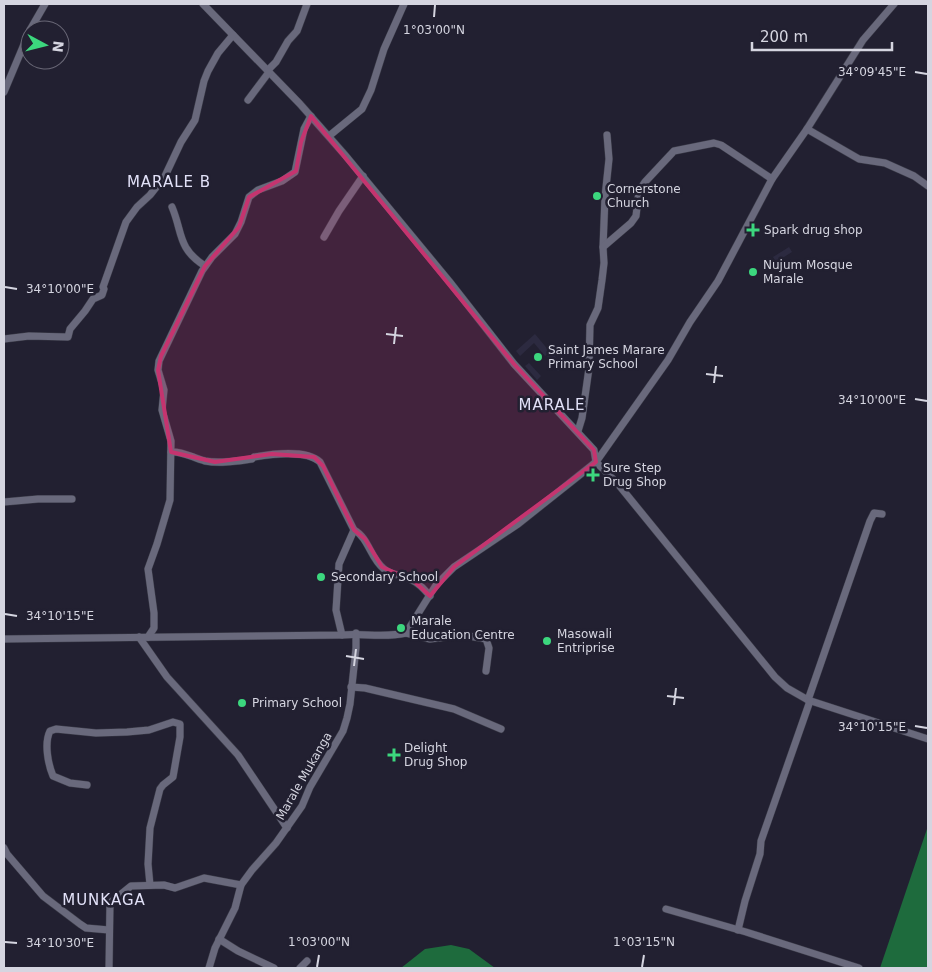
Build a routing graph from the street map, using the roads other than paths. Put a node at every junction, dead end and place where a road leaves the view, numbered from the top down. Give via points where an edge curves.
1 (44, 4) edge
2 (203, 4) edge
3 (307, 4) edge
4 (404, 4) edge
5 (894, 4) edge
6 (35, 20) edge
7 (233, 34) junction
8 (20, 54) edge
9 (269, 71) junction
10 (4, 92) edge
11 (248, 100) dead end
12 (311, 116) junction
13 (807, 129) junction
14 (607, 135) dead end
15 (329, 136) junction
16 (363, 176) junction
17 (772, 179) junction
18 (928, 186) edge
19 (172, 207) dead end
20 (324, 237) dead end
21 (603, 247) junction
22 (205, 266) junction
23 (4, 338) edge
24 (578, 431) junction
25 (171, 452) junction
26 (596, 462) junction
27 (72, 499) dead end
28 (4, 502) edge
29 (882, 514) dead end
30 (354, 530) junction
31 (430, 596) junction
32 (406, 633) junction
33 (356, 634) junction
34 (342, 636) junction
35 (139, 637) junction
36 (148, 637) junction
37 (4, 639) edge
38 (486, 671) dead end
39 (351, 687) junction
40 (809, 701) junction
41 (501, 729) dead end
42 (928, 739) edge
43 (86, 785) dead end
44 (287, 828) junction
45 (4, 848) edge
46 (150, 884) junction
47 (241, 885) junction
48 (666, 909) dead end
49 (110, 930) junction
50 (738, 930) junction
51 (219, 940) junction
52 (307, 961) dead end
53 (109, 968) edge
54 (209, 968) edge
55 (274, 968) edge
56 (300, 968) edge
57 (859, 968) edge

1 - 6 street
2 - 7 street
3 - 9 street via 296,31
4 - 15 street via 362,109
5 - 13 street via 863,40
7 - 9 street
7 - 23 street via 210,66 195,120 166,176 126,222 102,286 102,295 93,299 70,329 68,337
8 - 10 street
9 - 11 street
9 - 12 street
12 - 15 street
12 - 22 street via 304,129 295,172 252,194 235,234
13 - 17 street
13 - 18 street via 859,159 886,162
14 - 21 street via 609,159
15 - 16 street
16 - 20 street
16 - 24 street via 514,364
17 - 21 street via 722,145 714,143 674,151 639,191 636,216 631,223
17 - 26 street via 718,281 668,360
19 - 22 street via 186,250
21 - 24 street via 602,280 598,308 590,325 589,368
22 - 25 street via 158,365 164,390 162,410
24 - 26 street via 594,450
25 - 30 street via 215,462 252,460 272,454 314,457 323,466
25 - 36 street via 170,500 148,569 154,613 154,628
26 - 31 street via 518,524 454,568
26 - 40 street via 618,484 775,677 786,688
27 - 28 street
29 - 40 street via 874,513 870,521
30 - 31 street via 383,568 412,580
30 - 34 street via 339,564 336,610
31 - 32 street
32 - 33 street
32 - 38 street via 430,639 482,637 490,648
33 - 34 street
33 - 39 street, Marale Mukanga
34 - 36 street
35 - 36 street
35 - 37 street
35 - 44 street via 167,677 238,755
39 - 41 street via 454,709
39 - 44 street, Marale Mukanga via 348,718 342,732
40 - 42 street
40 - 50 street via 761,841
43 - 46 street via 53,776 47,737 50,731 127,732 149,730 173,722 180,724 173,777 160,789 152,818 148,864
44 - 47 street, Marale Mukanga
45 - 49 street via 52,904 86,928
46 - 47 street via 175,888 204,878
46 - 49 street via 131,886 110,902
47 - 51 street, Marale Mukanga via 235,908
48 - 50 street
49 - 53 street
50 - 57 street
51 - 54 street, Marale Mukanga
51 - 55 street
52 - 56 street

